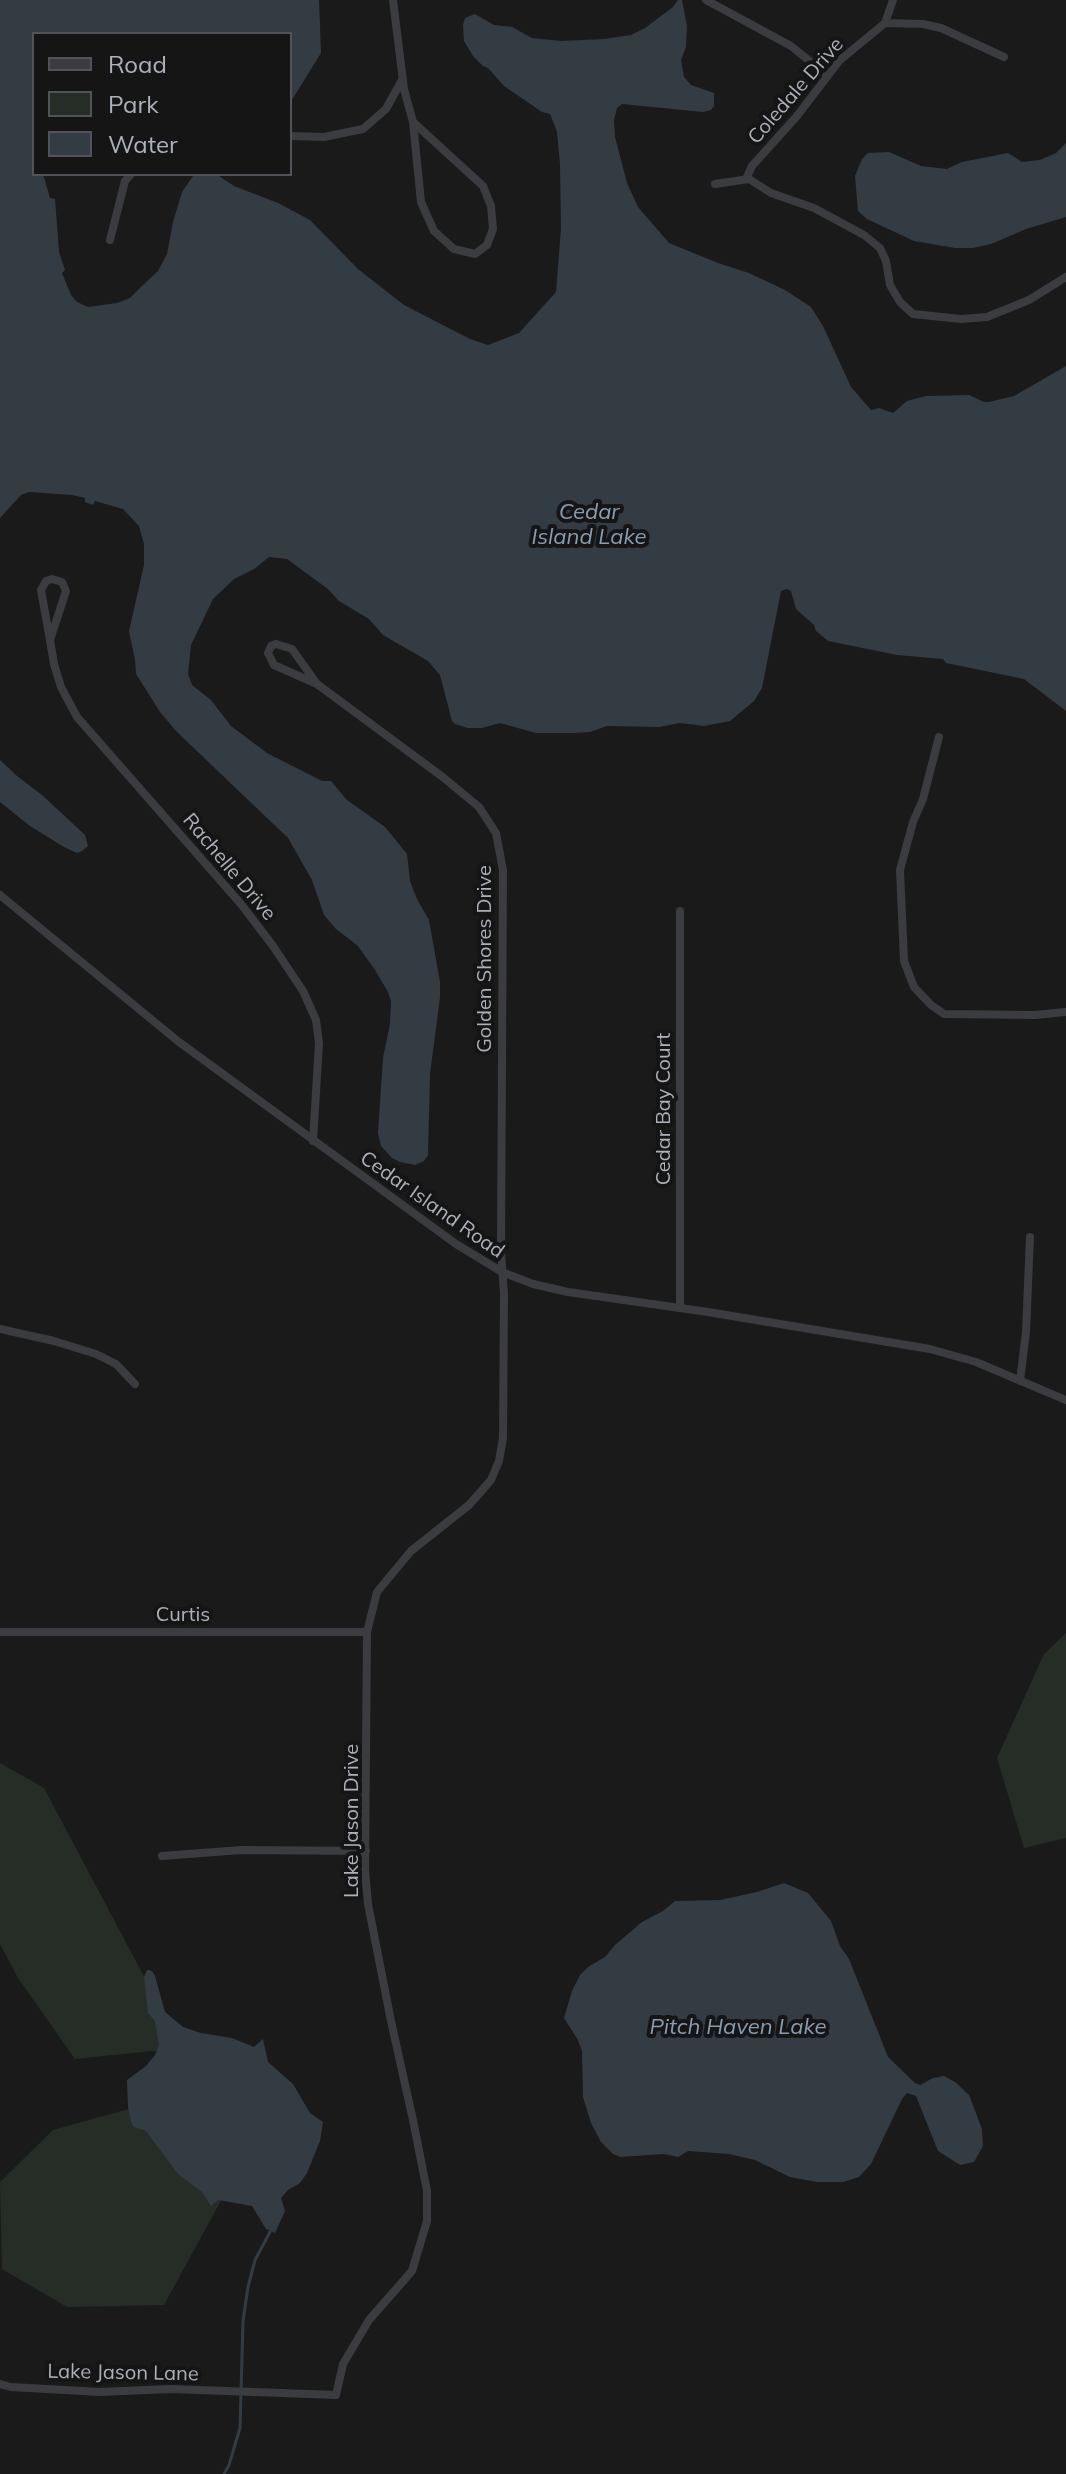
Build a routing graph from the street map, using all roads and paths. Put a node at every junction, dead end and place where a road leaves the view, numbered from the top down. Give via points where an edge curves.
1 (393, 0) edge
2 (706, 0) edge
3 (893, 0) edge
4 (885, 23) junction
5 (1004, 57) dead end
6 (827, 75) junction
7 (403, 79) junction
8 (413, 122) junction
9 (292, 136) edge
10 (129, 176) edge
11 (749, 179) junction
12 (715, 184) dead end
13 (110, 240) dead end
14 (1066, 277) edge
15 (50, 640) junction
16 (317, 684) junction
17 (939, 737) dead end
18 (0, 895) edge
19 (680, 911) dead end
20 (1066, 1012) edge
21 (313, 1141) junction
22 (1030, 1237) dead end
23 (502, 1272) junction
24 (680, 1308) junction
25 (0, 1329) edge
26 (1020, 1381) junction
27 (135, 1384) dead end
28 (1066, 1400) edge
29 (0, 1632) edge
30 (367, 1632) junction
31 (366, 1851) junction
32 (162, 1856) dead end
33 (0, 2384) edge
34 (246, 2392) joint

1 - 7 street
2 - 6 street via 791,46
3 - 4 street
4 - 5 street via 941,28
4 - 6 street, Coledale Drive
6 - 11 street, Coledale Drive via 752,166
7 - 8 street
7 - 9 street via 386,109 363,129 324,137
8 - 8 street via 421,202 434,231 454,249 475,254 487,245 493,229 483,186
10 - 13 street
11 - 12 street
11 - 14 street via 814,208 880,248 890,285 913,314 987,317
15 - 15 street, Rachelle Drive via 66,591 56,579 46,581 41,590
15 - 21 street, Rachelle Drive via 58,679 77,717 241,904 308,1000 320,1048
16 - 16 street, Golden Shores Drive via 292,649 271,646 274,665
16 - 23 street, Golden Shores Drive via 469,797 498,838 503,870
17 - 20 street via 900,870 904,961 914,987 944,1014
18 - 21 street, Cedar Island Road via 166,1032
19 - 24 street, Cedar Bay Court
21 - 23 street, Cedar Island Road
22 - 26 street
23 - 24 street, Cedar Island Road via 546,1288
23 - 30 street, Lake Jason Drive via 505,1416 499,1461 491,1480 469,1505 411,1551 377,1592
24 - 26 street, Cedar Island Road via 930,1349
25 - 27 street via 96,1354 116,1364
26 - 28 street, Cedar Island Road
29 - 30 street, Curtis
30 - 31 street, Lake Jason Drive
31 - 32 street via 241,1850
31 - 34 street, Lake Jason Drive via 368,1904 427,2191 427,2221 412,2271 369,2320 343,2364 336,2395
33 - 34 street, Lake Jason Lane via 100,2392

